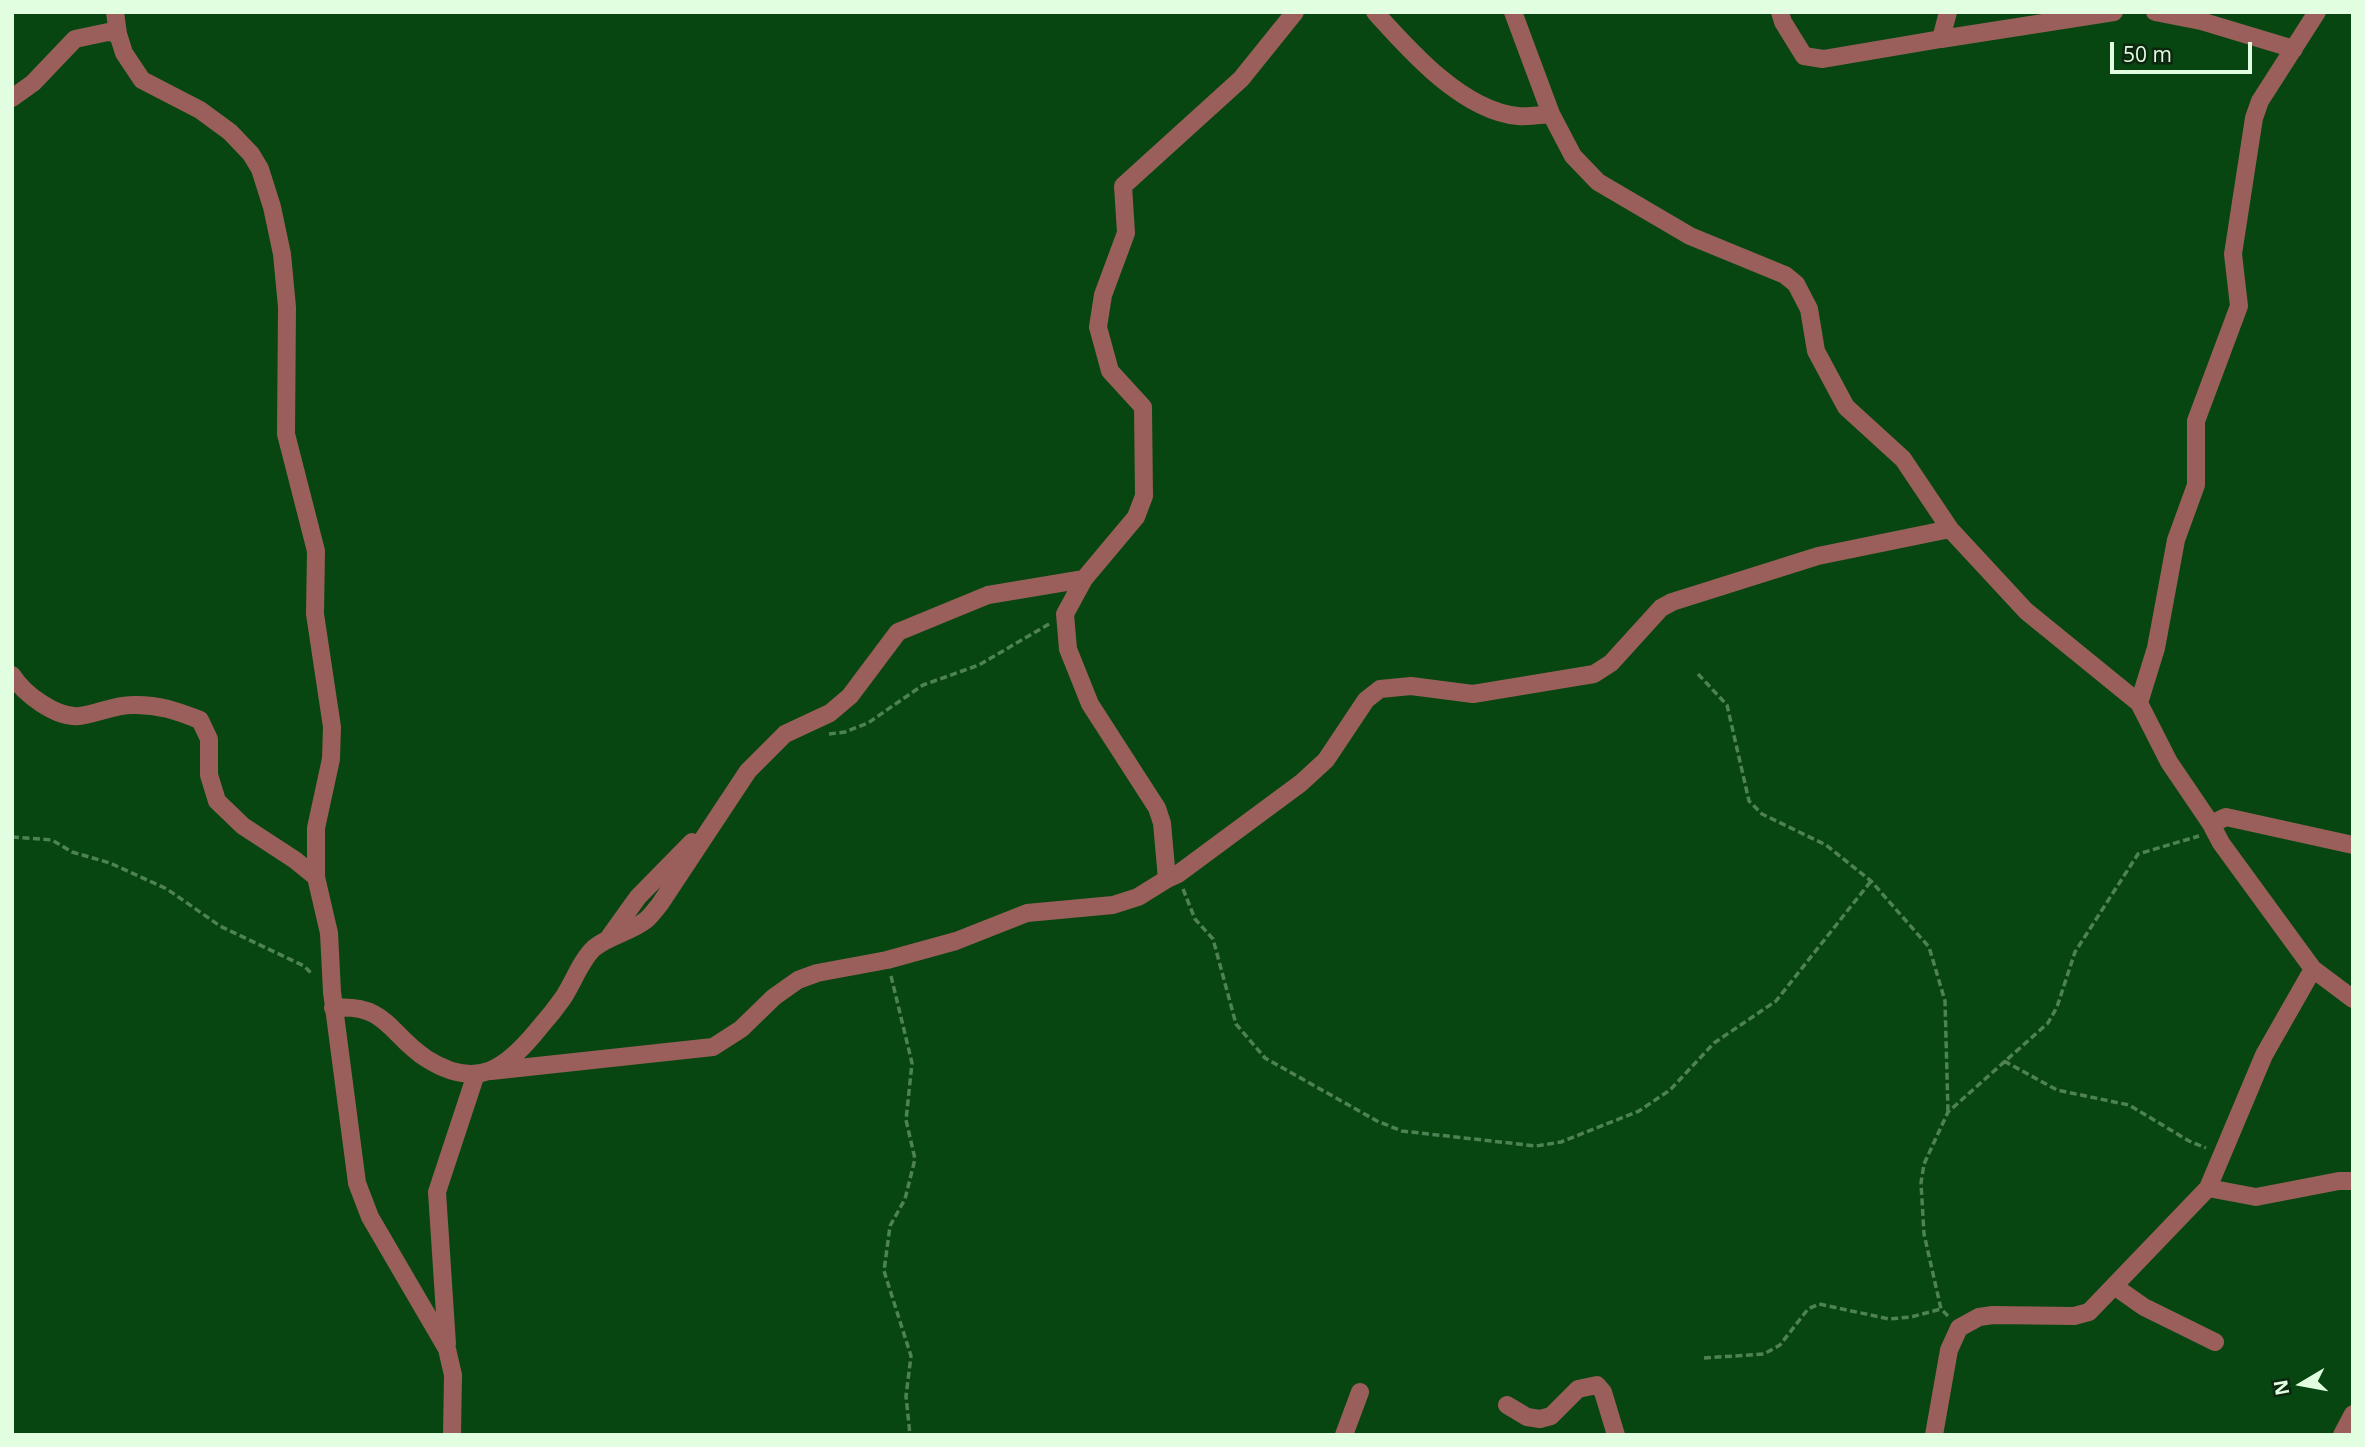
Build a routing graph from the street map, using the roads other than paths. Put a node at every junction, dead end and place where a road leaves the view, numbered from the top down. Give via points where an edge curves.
1 (115, 12) edge
2 (1295, 12) edge
3 (1375, 12) edge
4 (1513, 12) edge
5 (1780, 12) edge
6 (1948, 12) edge
7 (2114, 12) edge
8 (2155, 12) edge
9 (2317, 12) edge
10 (118, 34) junction
11 (1941, 39) junction
12 (2294, 49) junction
13 (12, 98) edge
14 (1551, 114) junction
15 (1950, 529) junction
16 (1084, 579) junction
17 (12, 675) edge
18 (2139, 704) junction
19 (2211, 824) junction
20 (2353, 845) edge
21 (1173, 876) junction
22 (316, 877) junction
23 (2313, 969) junction
24 (2353, 999) edge
25 (332, 1000) junction
26 (484, 1073) junction
27 (2353, 1181) edge
28 (2208, 1188) junction
29 (2114, 1286) junction
30 (2215, 1342) dead end
31 (447, 1349) junction
32 (1360, 1392) dead end
33 (1507, 1405) dead end
34 (2353, 1414) edge
35 (452, 1435) edge
36 (1344, 1435) edge
37 (1616, 1435) edge
38 (1934, 1435) edge
39 (2342, 1435) edge

1 - 10 street
2 - 16 street via 1241,79 1123,186 1126,233 1103,295 1098,327 1110,371 1143,407 1144,496 1136,517
3 - 14 street via 1406,47 1475,103 1516,116
4 - 14 street
5 - 11 street via 1804,56 1823,59
6 - 11 street
7 - 11 street
8 - 12 street
9 - 12 street
10 - 13 street via 75,39
10 - 22 street via 142,80 200,110 251,154 272,207 287,307 286,434 316,551 315,614 332,727 331,759 316,828
12 - 18 street via 2254,118 2233,254 2239,306 2196,421 2196,485 2176,540 2156,648
14 - 15 street via 1573,156 1598,181 1690,236 1785,275 1796,284 1809,309 1816,351 1846,407 1903,459
15 - 18 street via 2026,611
15 - 21 street via 1818,556 1672,602 1594,674 1473,694 1411,686 1380,689 1366,700 1326,760 1301,783
16 - 21 street via 1065,614 1068,649 1090,704 1157,808
16 - 26 street via 988,595 898,632 850,696 830,713 785,734 748,771 653,913 592,950 561,1000 519,1053
17 - 22 street via 41,705 76,716 148,705 169,707 200,720 209,739 209,775 217,801 243,826
18 - 19 street via 2169,762
19 - 20 street via 2226,817
19 - 23 street
21 - 26 street via 1138,897 1113,905 1027,913 956,941 817,973 774,997 741,1029 713,1047
22 - 25 street via 329,933
23 - 24 street
23 - 28 street via 2264,1055
25 - 26 street via 376,1013 424,1058 446,1070
25 - 31 street via 357,1182 370,1217
26 - 31 street via 437,1192
27 - 28 street via 2256,1197
28 - 29 street
29 - 30 street via 2144,1307
29 - 38 street via 2089,1312 2074,1316 1993,1315 1959,1328 1949,1350
31 - 35 street via 453,1375
32 - 36 street
33 - 37 street via 1540,1419 1550,1416 1578,1389 1597,1385
34 - 39 street

